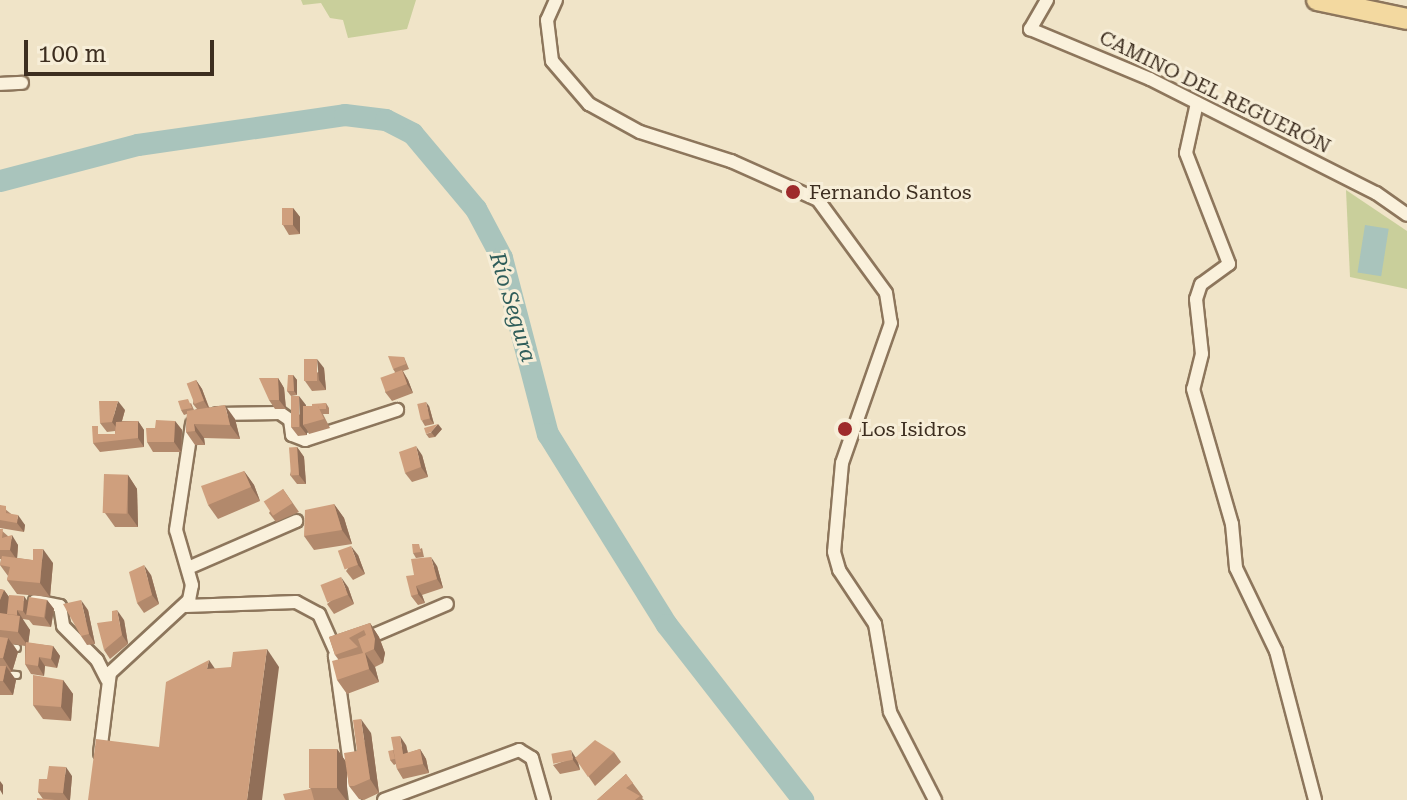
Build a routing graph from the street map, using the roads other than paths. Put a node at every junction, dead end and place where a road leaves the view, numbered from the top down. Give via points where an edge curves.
1 (556, 0) edge
2 (1047, 0) edge
3 (1317, 0) edge
4 (1407, 19) edge
5 (22, 83) dead end
6 (0, 84) edge
7 (1197, 103) junction
8 (1407, 215) edge
9 (397, 410) dead end
10 (296, 521) dead end
11 (188, 568) junction
12 (15, 598) edge
13 (447, 604) dead end
14 (186, 606) junction
15 (0, 646) edge
16 (17, 648) dead end
17 (335, 650) junction
18 (0, 674) edge
19 (17, 675) dead end
20 (107, 680) junction
21 (98, 769) edge
22 (355, 800) edge
23 (384, 800) edge
24 (544, 800) edge
25 (935, 800) edge
26 (1315, 800) edge

1 - 25 street via 547,20 552,61 589,104 640,132 731,161 818,200 886,293 891,323 842,463 834,552 839,570 875,624 890,712
2 - 7 street, CAMINO DEL REGUERÓN via 1030,29
3 - 4 main road
5 - 6 street
7 - 8 street, CAMINO DEL REGUERÓN via 1376,193
7 - 26 street via 1186,153 1229,264 1201,284 1196,299 1202,354 1193,389 1232,524 1236,568 1276,651
9 - 11 street via 305,440 292,435 290,420 280,413 233,411 195,417 176,530
10 - 11 street
11 - 14 street via 192,585
12 - 20 street via 60,606 63,626 97,660
13 - 17 street
14 - 17 street via 296,602 319,614
14 - 20 street via 122,658
15 - 16 lane
17 - 22 street
18 - 19 lane
20 - 21 street
23 - 24 street via 519,750 532,758

